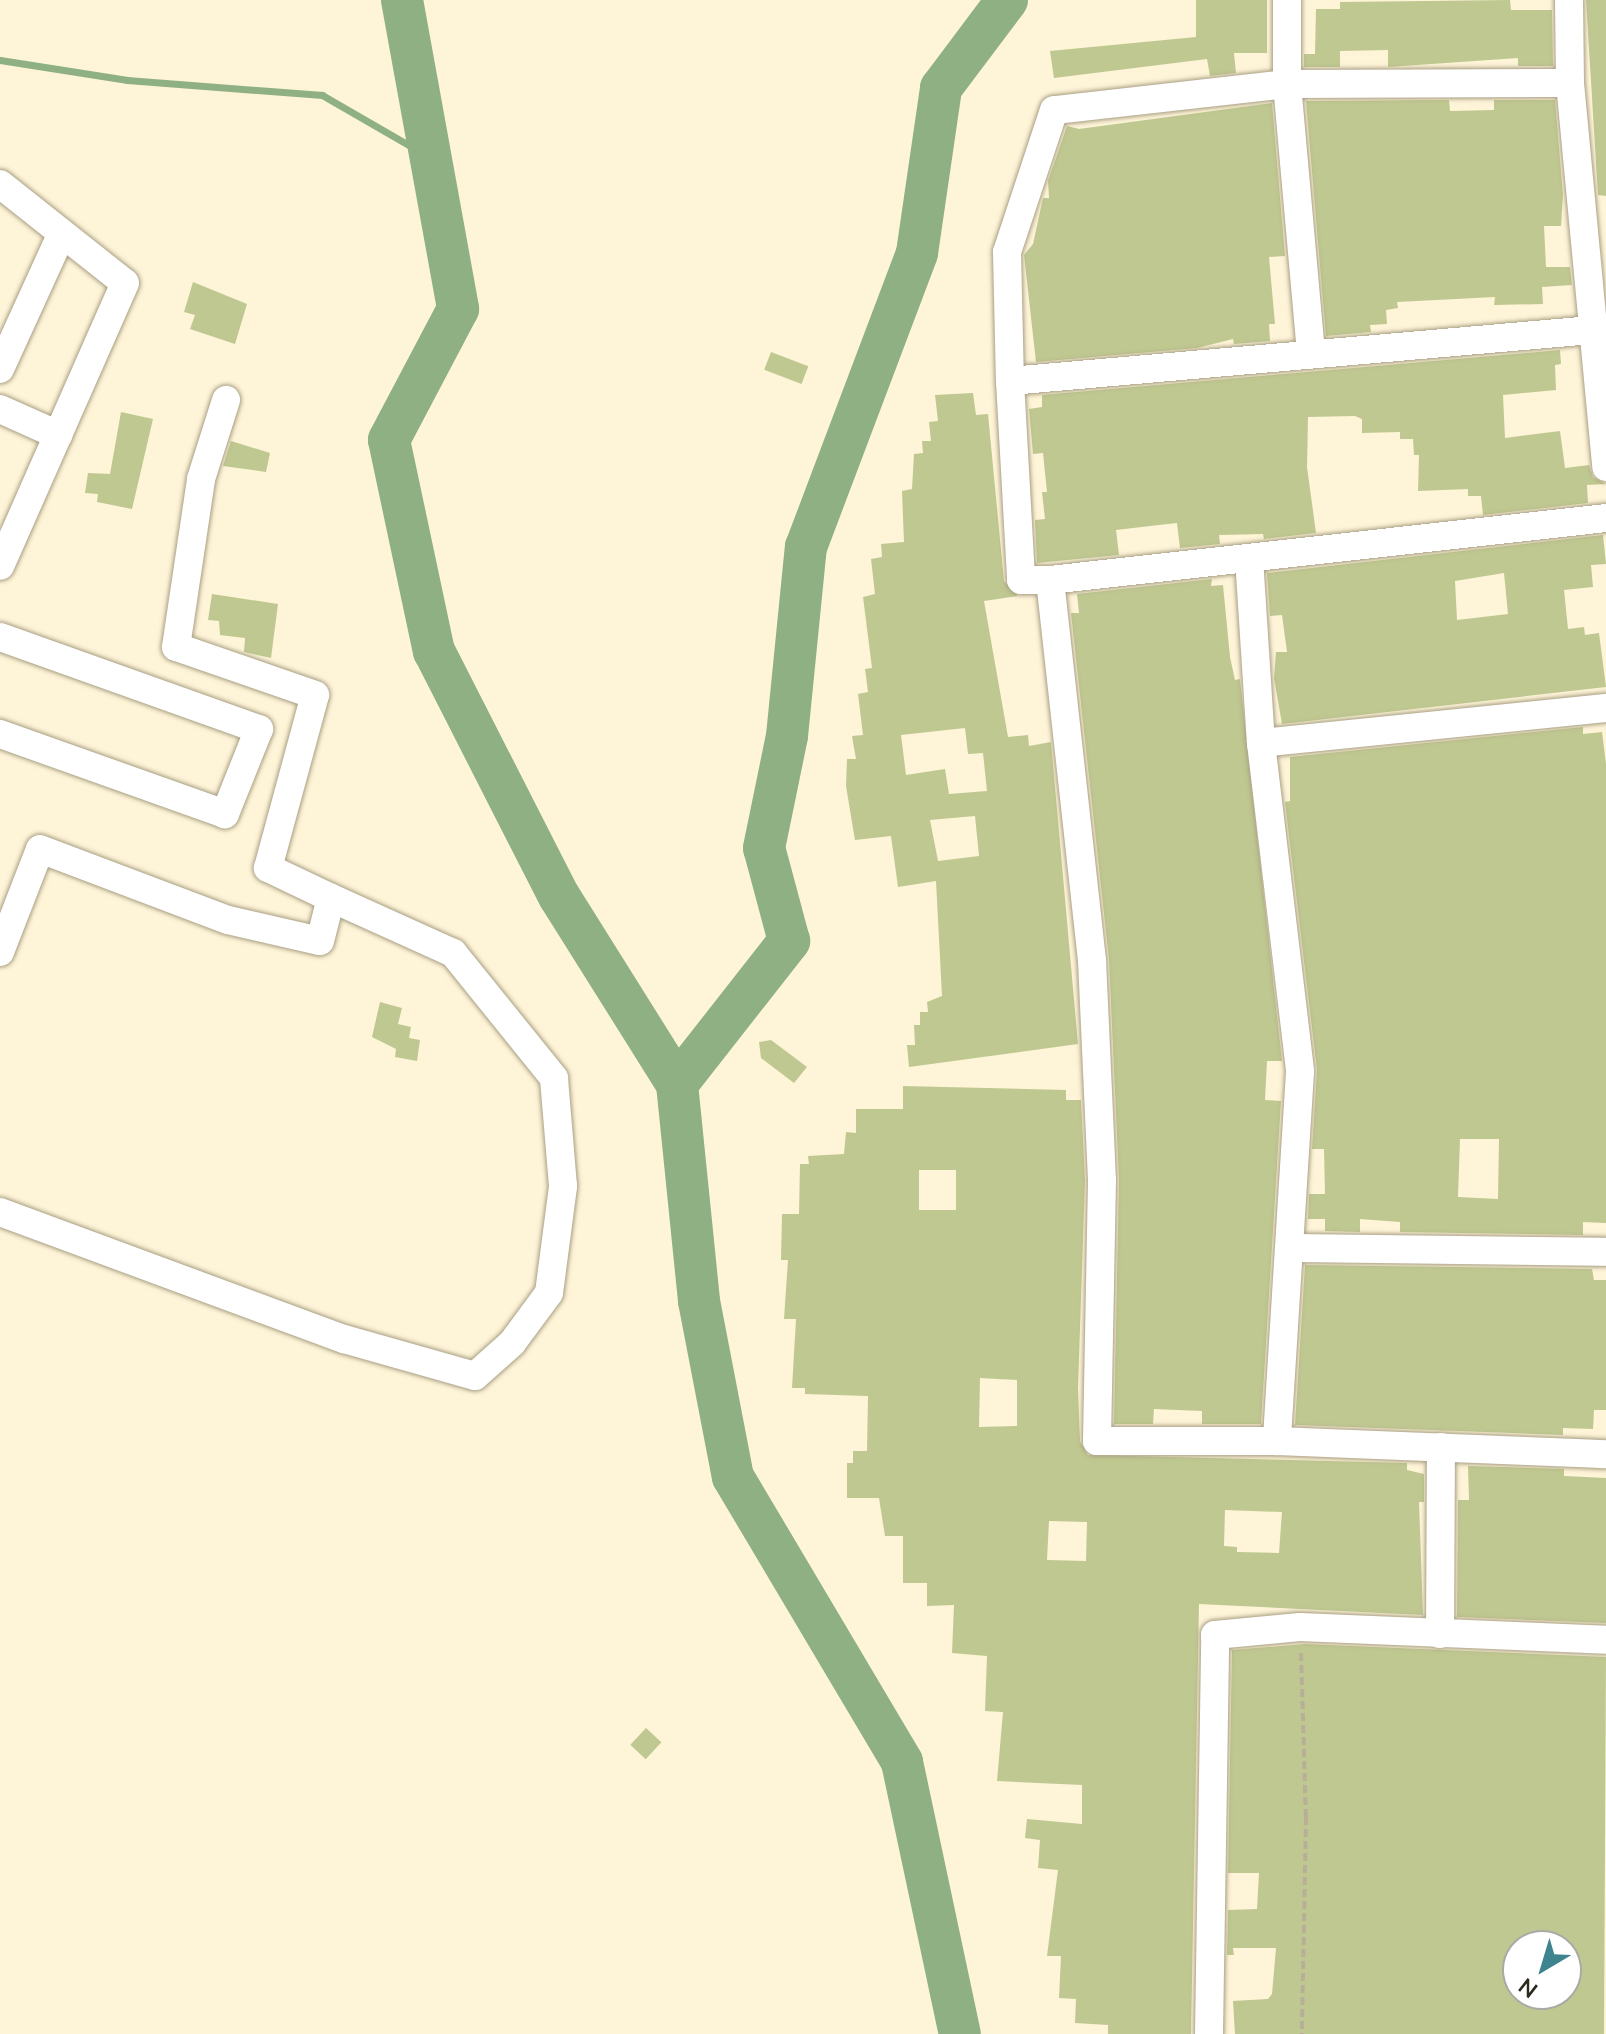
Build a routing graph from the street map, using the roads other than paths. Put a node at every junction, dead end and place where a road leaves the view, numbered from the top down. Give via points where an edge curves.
1 (1287, 0) edge
2 (1569, 0) edge
3 (1570, 83) junction
4 (1287, 84) junction
5 (0, 184) edge
6 (62, 233) junction
7 (1592, 330) junction
8 (1311, 354) junction
9 (0, 369) edge
10 (1010, 381) junction
11 (226, 400) dead end
12 (0, 409) edge
13 (58, 435) junction
14 (1606, 467) edge
15 (1606, 518) edge
16 (1249, 558) junction
17 (0, 566) edge
18 (1050, 580) junction
19 (0, 637) edge
20 (1606, 708) edge
21 (0, 734) edge
22 (1261, 743) junction
23 (331, 898) junction
24 (0, 952) edge
25 (0, 1212) edge
26 (1289, 1248) junction
27 (1606, 1252) edge
28 (1277, 1441) junction
29 (1441, 1447) junction
30 (1606, 1454) edge
31 (1440, 1634) junction
32 (1606, 1640) edge
33 (1209, 2034) edge

1 - 4 street
2 - 3 street
3 - 4 street
3 - 7 street
4 - 8 street
4 - 10 street via 1054,110 1007,252
5 - 6 street
6 - 9 street
6 - 13 street via 125,283
7 - 8 street
7 - 14 street
8 - 10 street
10 - 18 street via 1021,580
11 - 23 street via 201,479 176,647 315,695 268,868
12 - 13 street
13 - 17 street
15 - 16 street
16 - 18 street
16 - 22 street
18 - 28 street via 1099,1056 1097,1441
19 - 21 street via 259,729 225,814
20 - 22 street
22 - 26 street via 1300,1072
23 - 24 street via 320,941 228,920 40,849
23 - 25 street via 453,953 554,1078 563,1186 549,1293 512,1343 475,1376 344,1339
26 - 27 street
26 - 28 street
28 - 29 street
29 - 30 street
29 - 31 street
31 - 32 street
31 - 33 street via 1300,1627 1215,1635

